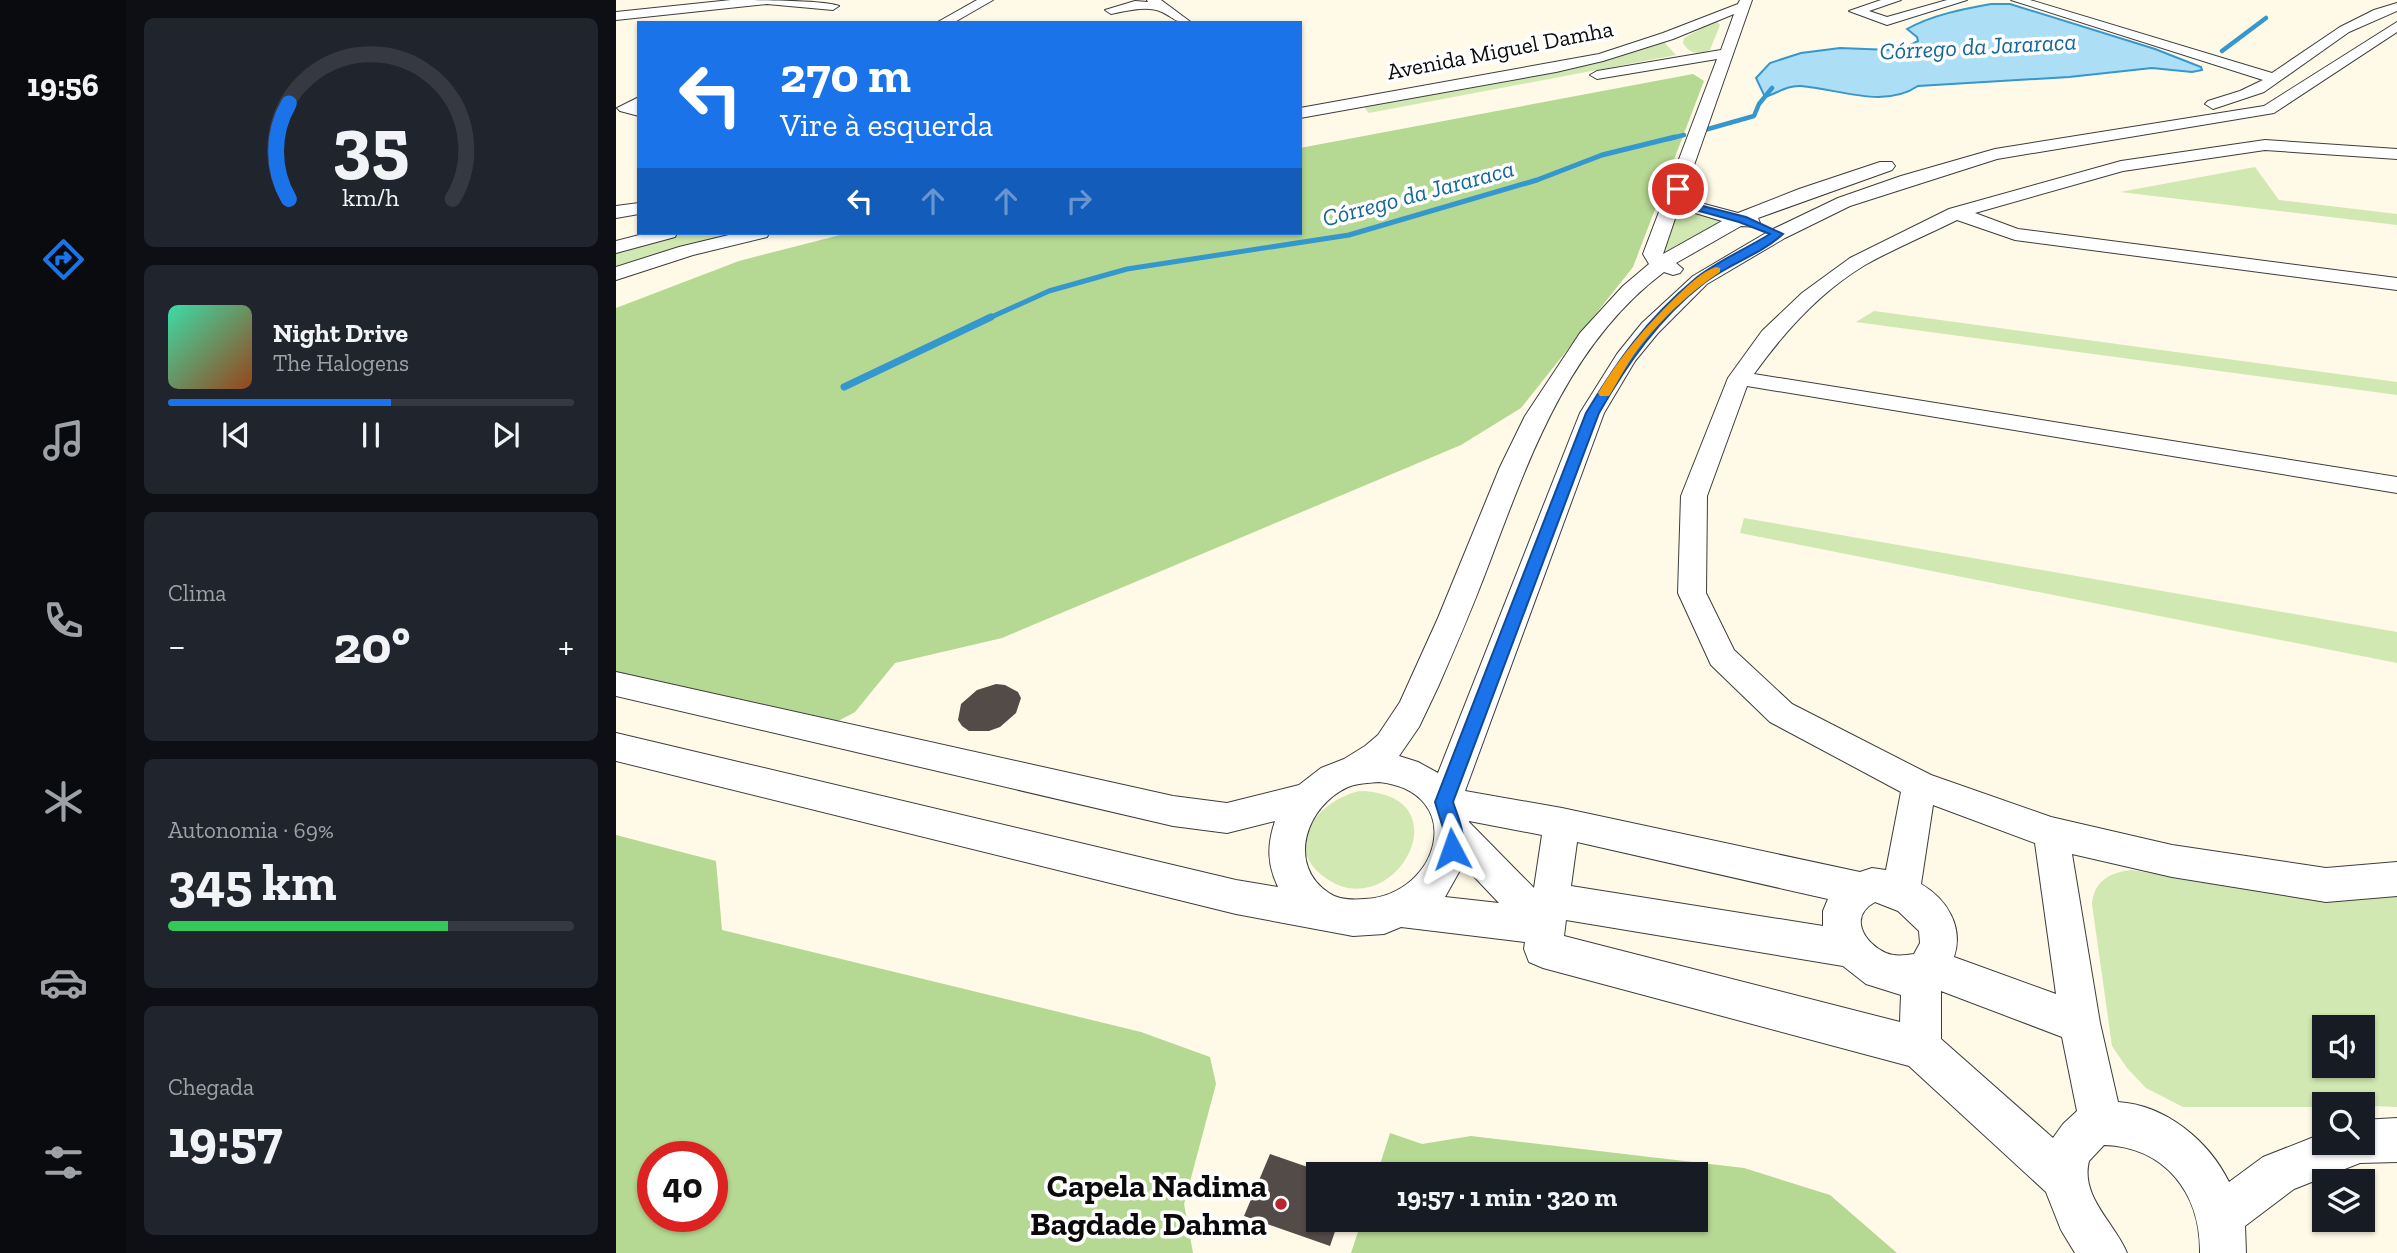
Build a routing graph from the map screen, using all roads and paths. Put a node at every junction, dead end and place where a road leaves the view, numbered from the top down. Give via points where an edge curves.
1 (777, 0) edge
2 (846, 0) edge
3 (987, 0) edge
4 (1127, 0) edge
5 (1895, 0) edge
6 (1961, 0) edge
7 (2017, 0) edge
8 (1158, 3) edge
9 (1745, 3) edge
10 (833, 6) junction
11 (2397, 7) edge
12 (774, 14) dead end
13 (616, 16) edge
14 (804, 19) dead end
15 (946, 21) edge
16 (1183, 21) edge
17 (2397, 26) edge
18 (1668, 36) junction
19 (1728, 53) junction
20 (1695, 57) junction
21 (2273, 78) junction
22 (2312, 80) junction
23 (2295, 91) junction
24 (1357, 103) junction
25 (1302, 113) edge
26 (1369, 117) junction
27 (2113, 118) dead end
28 (1302, 129) edge
29 (2045, 129) dead end
30 (1977, 142) dead end
31 (2397, 154) edge
32 (1902, 162) dead end
33 (1678, 189) junction
34 (637, 208) edge
35 (616, 212) edge
36 (1956, 213) junction
37 (1743, 219) junction
38 (1777, 234) junction
39 (661, 235) edge
40 (752, 235) edge
41 (616, 247) edge
42 (1660, 264) junction
43 (616, 274) edge
44 (1700, 280) junction
45 (2397, 284) edge
46 (1739, 378) junction
47 (2397, 485) edge
48 (616, 684) edge
49 (616, 747) edge
50 (1353, 771) junction
51 (1919, 785) junction
52 (1306, 798) junction
53 (1449, 817) junction
54 (1562, 823) junction
55 (2051, 832) junction
56 (2397, 879) edge
57 (1859, 889) junction
58 (1901, 891) junction
59 (1403, 910) junction
60 (1548, 914) junction
61 (1339, 916) junction
62 (1851, 949) junction
63 (1926, 970) junction
64 (2080, 1023) junction
65 (1920, 1048) junction
66 (2101, 1123) junction
67 (2397, 1140) edge
68 (2375, 1141) edge
69 (2324, 1155) edge
70 (2066, 1180) junction
71 (2222, 1235) edge
72 (2104, 1253) edge

1 - 10 street
1 - 12 street
1 - 13 street
2 - 10 street
3 - 15 street
4 - 8 street via 1106,13
5 - 6 street via 1855,11 1887,21
7 - 21 street
8 - 16 street
9 - 18 street, Avenida Miguel Damha
9 - 19 street
10 - 14 street
11 - 21 street via 2362,21
17 - 22 street
18 - 20 street
18 - 24 street, Avenida Miguel Damha via 1556,68
19 - 20 street, Avenida Miguel Damha
19 - 33 street
20 - 26 street, Avenida Miguel Damha
21 - 22 street
21 - 23 street
21 - 27 street via 2242,96 2209,105
22 - 23 street
23 - 38 street via 2268,110 1996,154 1844,202
24 - 25 street, Avenida Miguel Damha
24 - 26 street
26 - 28 street, Avenida Miguel Damha
29 - 30 street
31 - 36 street via 2265,145 2221,150 2121,166
32 - 37 street
33 - 37 street via 1692,206
33 - 42 street via 1653,254
34 - 35 street
36 - 45 street via 2015,234
36 - 46 street via 1857,262 1809,297 1770,336
37 - 38 street
37 - 42 street
38 - 44 street
39 - 41 street
40 - 43 street
42 - 44 street
42 - 50 street via 1591,333 1559,378 1525,440 1452,622 1401,728 1381,753
44 - 53 street via 1650,328 1592,413
46 - 47 street
46 - 51 street via 1694,496 1692,593 1722,657 1781,713
48 - 52 street via 1173,811 1227,818
49 - 61 street via 1236,897
50 - 52 street via 1327,781
50 - 53 street via 1405,772 1427,784
51 - 55 street
51 - 58 street
52 - 61 street via 1292,818 1285,842 1286,866 1297,888 1315,905
53 - 54 street
53 - 59 street via 1449,858 1436,884
53 - 60 street
54 - 57 street
54 - 60 street
55 - 56 street via 2172,861 2326,885
55 - 64 street
57 - 58 street via 1872,885
57 - 62 street via 1848,897 1840,920
58 - 63 street via 1927,910 1939,938 1938,952
59 - 60 street
59 - 61 street via 1360,919
60 - 62 street
60 - 65 street via 1543,949
62 - 63 street via 1877,970 1893,975
63 - 64 street
63 - 65 street
64 - 66 street
65 - 70 street
66 - 70 street via 2085,1130 2074,1143
66 - 71 street via 2145,1130 2192,1164 2210,1189
67 - 68 street
69 - 71 street via 2278,1173
70 - 72 street via 2081,1223

